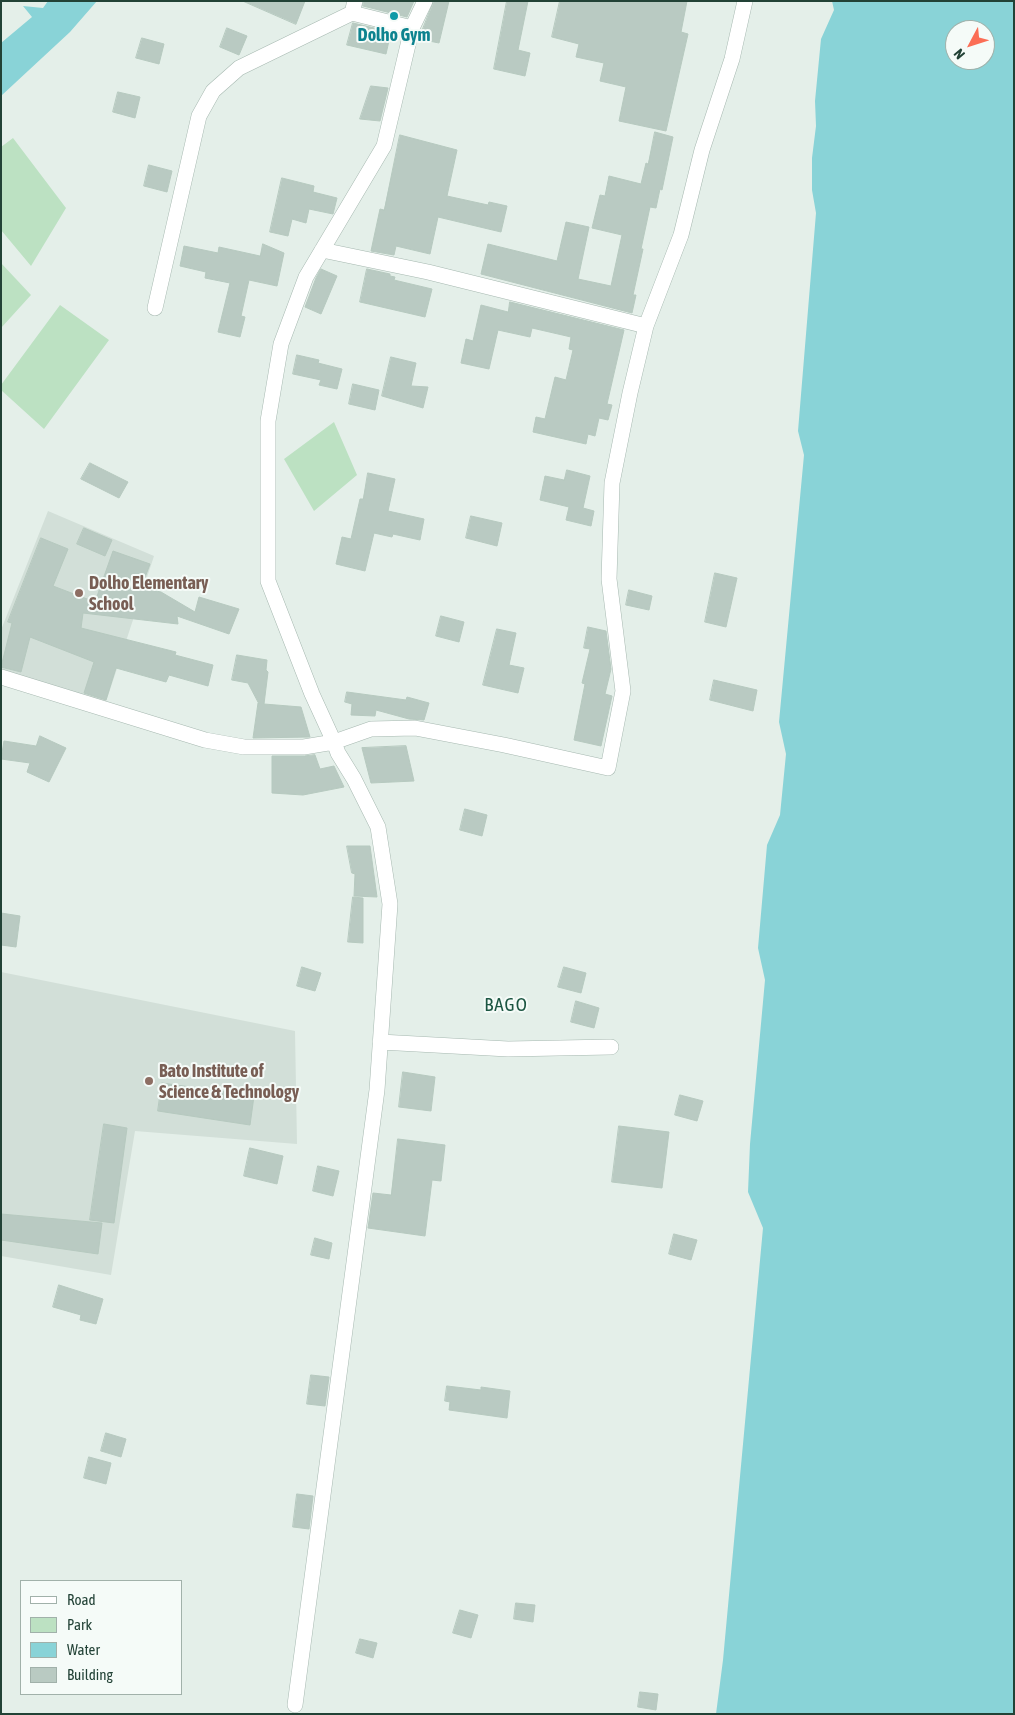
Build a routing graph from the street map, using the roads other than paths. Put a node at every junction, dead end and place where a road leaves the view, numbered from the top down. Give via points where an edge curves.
1 (425, 1) edge
2 (745, 1) edge
3 (354, 7) edge
4 (412, 28) junction
5 (322, 250) junction
6 (155, 308) dead end
7 (646, 326) junction
8 (1, 677) edge
9 (334, 742) junction
10 (380, 1042) junction
11 (611, 1047) dead end
12 (295, 1705) dead end

1 - 4 street
2 - 7 street via 732,59 702,150 681,235
3 - 4 street
3 - 6 street via 238,68 213,91 199,116
4 - 5 street via 384,146
5 - 7 street via 428,272
5 - 9 street via 306,277 280,344 268,422 268,581
7 - 9 street via 612,483 609,579 623,691 608,768 415,728 371,729
8 - 9 street via 205,740 244,747 304,747
9 - 10 street via 378,827 390,904
10 - 11 street via 508,1049
10 - 12 street via 377,1090

